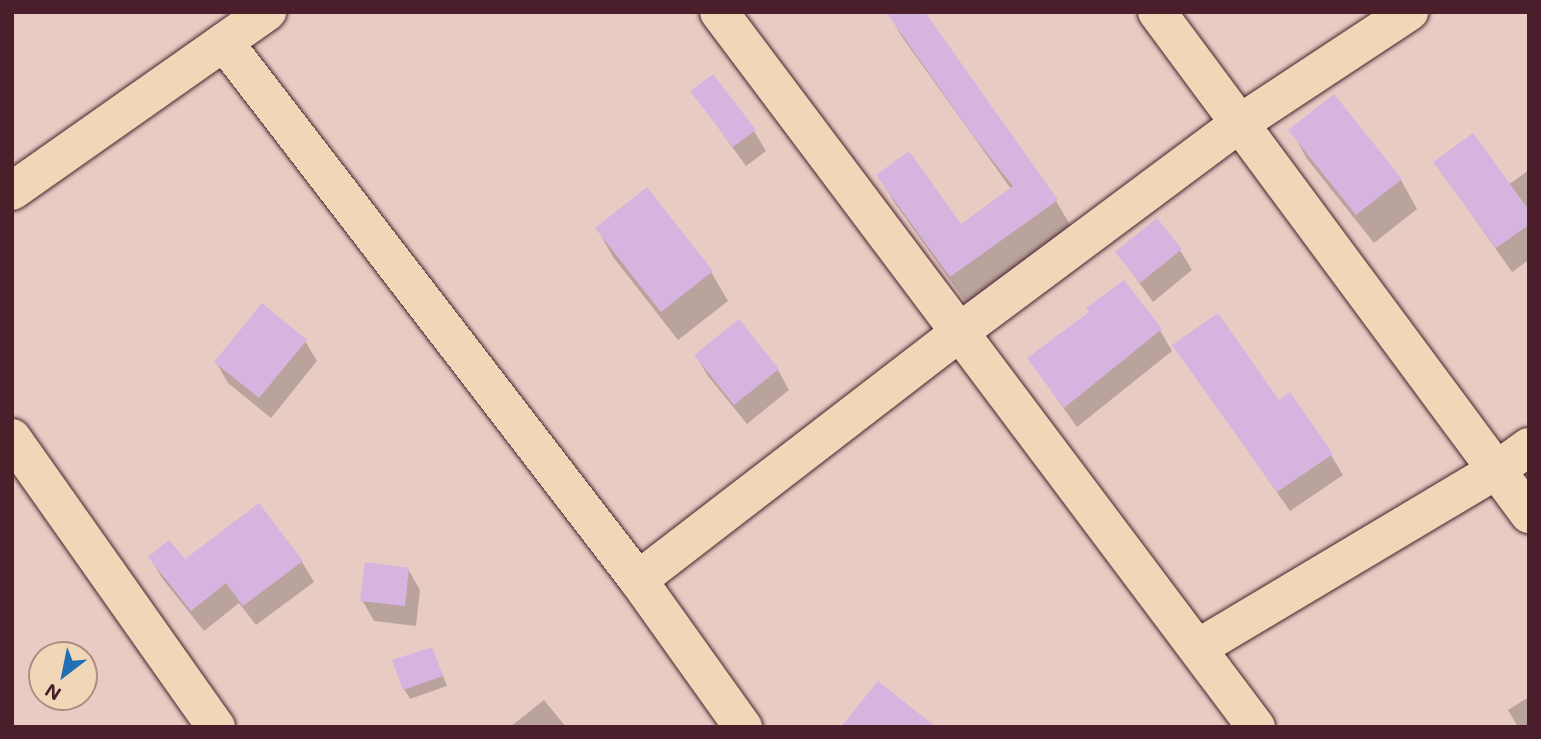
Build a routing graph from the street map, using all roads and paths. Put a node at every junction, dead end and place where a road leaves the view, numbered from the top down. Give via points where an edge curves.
1 (267, 12) edge
2 (719, 12) edge
3 (1157, 12) edge
4 (1409, 12) edge
5 (224, 42) junction
6 (1239, 124) junction
7 (12, 191) edge
8 (961, 331) junction
9 (12, 438) edge
10 (1529, 447) edge
11 (1497, 470) junction
12 (1529, 514) edge
13 (638, 580) junction
14 (1198, 649) junction
15 (216, 727) edge
16 (743, 727) edge
17 (1256, 727) edge

1 - 5 street
2 - 8 street
3 - 6 street
4 - 6 street
5 - 7 street
5 - 13 street
6 - 8 street
6 - 11 street
8 - 13 street
8 - 14 street
9 - 15 street
10 - 11 street
11 - 12 street
11 - 14 street
13 - 16 street
14 - 17 street

